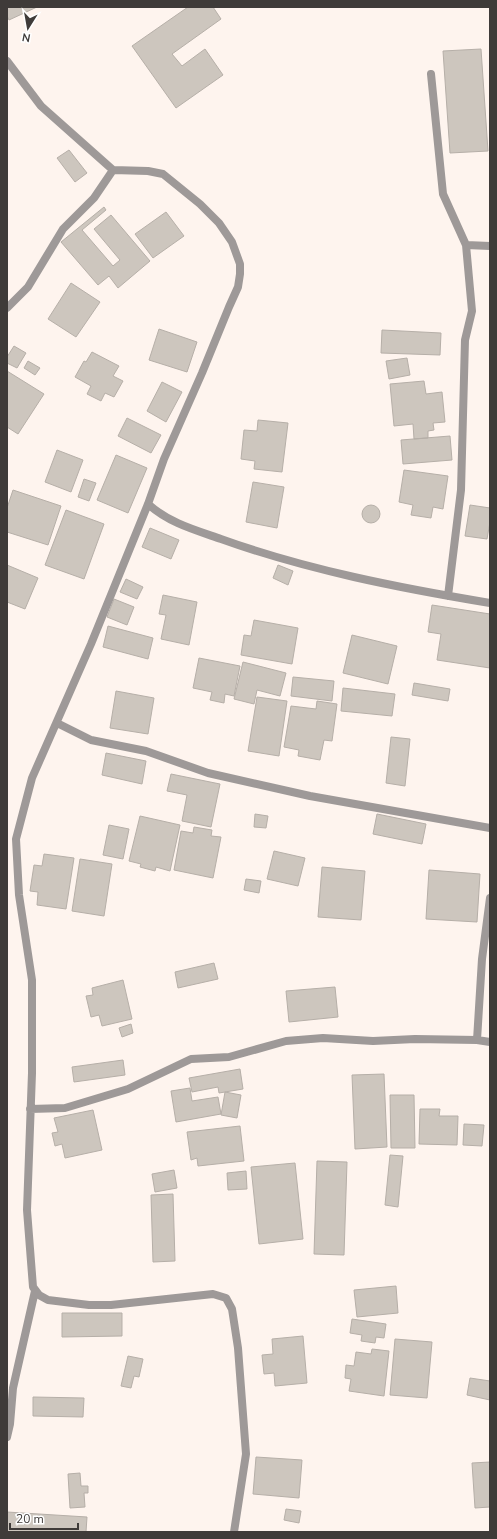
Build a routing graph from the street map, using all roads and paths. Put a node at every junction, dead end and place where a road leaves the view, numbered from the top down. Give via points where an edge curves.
1 (7, 62) edge
2 (431, 74) dead end
3 (113, 170) junction
4 (466, 245) junction
5 (490, 246) edge
6 (7, 308) edge
7 (148, 504) junction
8 (448, 596) junction
9 (490, 603) edge
10 (57, 723) junction
11 (490, 828) edge
12 (490, 898) edge
13 (477, 1040) junction
14 (490, 1042) edge
15 (30, 1110) junction
16 (35, 1291) junction
17 (7, 1437) edge
18 (234, 1532) edge

1 - 3 street via 42,106
2 - 4 street via 443,194
3 - 6 street via 94,198 63,229 28,287
3 - 7 street via 163,174 219,223 232,242 240,264 238,286 164,459
4 - 5 street
4 - 8 street via 472,311 465,340 462,490
7 - 8 street via 159,514 182,526 263,555
7 - 10 street
8 - 9 street
10 - 11 street via 91,740 146,751 208,773 310,796
10 - 15 street via 32,778 16,839 19,896 32,980
12 - 13 street via 482,959
13 - 14 street
13 - 15 street via 373,1041 323,1038 286,1042 229,1056 191,1059 128,1089 65,1108
15 - 16 street via 27,1210
16 - 17 street via 13,1388
16 - 18 street via 48,1300 89,1305 214,1294 226,1298 232,1309 238,1348 246,1454

